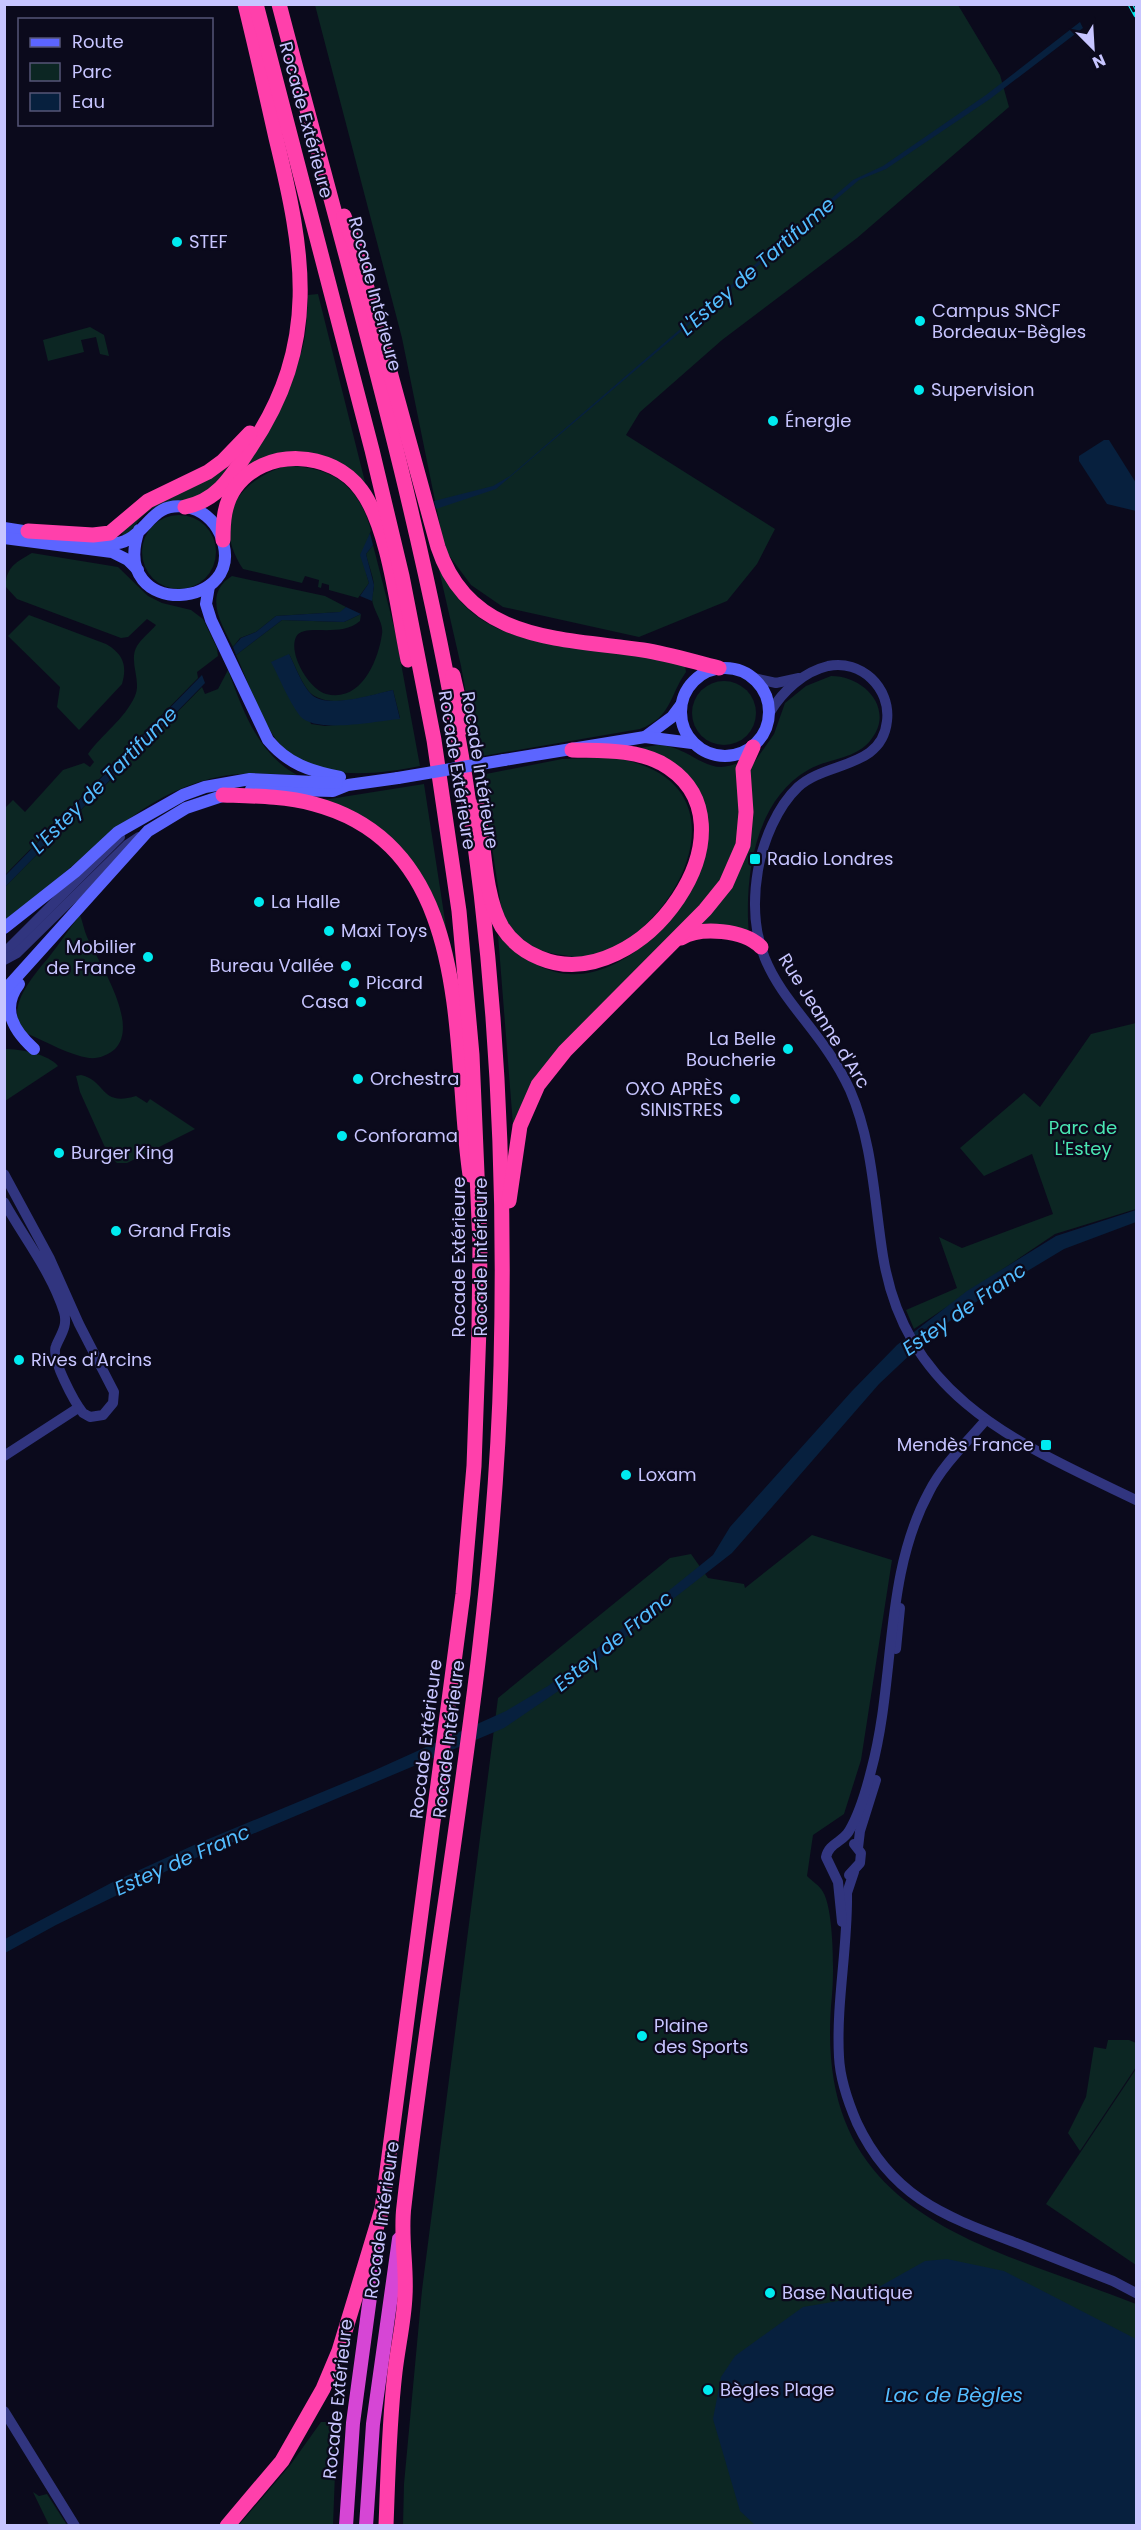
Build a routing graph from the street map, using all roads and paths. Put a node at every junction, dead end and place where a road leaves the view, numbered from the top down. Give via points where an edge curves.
1 (245, 4) edge
2 (256, 4) edge
3 (279, 4) edge
4 (302, 95) junction
5 (280, 392) junction
6 (185, 507) junction
7 (4, 528) edge
8 (139, 530) junction
9 (28, 531) junction
10 (4, 538) edge
11 (223, 540) junction
12 (138, 570) junction
13 (209, 586) junction
14 (429, 595) junction
15 (719, 668) junction
16 (805, 676) junction
17 (754, 678) junction
18 (681, 705) junction
19 (770, 712) junction
20 (645, 737) junction
21 (692, 743) junction
22 (753, 747) junction
23 (572, 750) junction
24 (398, 778) junction
25 (348, 785) junction
26 (223, 795) junction
27 (139, 821) junction
28 (148, 831) junction
29 (451, 850) junction
30 (4, 928) edge
31 (59, 928) junction
32 (669, 946) junction
33 (761, 947) junction
34 (4, 958) edge
35 (4, 991) edge
36 (34, 1048) dead end
37 (4, 1174) edge
38 (4, 1202) edge
39 (502, 1242) junction
40 (480, 1245) junction
41 (60, 1340) junction
42 (87, 1340) junction
43 (78, 1408) junction
44 (985, 1420) junction
45 (4, 1456) edge
46 (1137, 1500) edge
47 (900, 1587) junction
48 (840, 1841) junction
49 (858, 1848) junction
50 (833, 1872) junction
51 (854, 1872) junction
52 (844, 1933) junction
53 (382, 2209) junction
54 (403, 2215) junction
55 (1113, 2281) junction
56 (1137, 2288) edge
57 (1137, 2293) edge
58 (4, 2411) edge
59 (75, 2526) edge
60 (227, 2526) edge
61 (346, 2526) edge
62 (366, 2526) edge
63 (386, 2526) edge

1 - 5 highway via 300,258 300,318
2 - 29 highway, Rocade Extérieure via 402,576
3 - 4 highway, Rocade Intérieure
4 - 14 highway, Rocade Intérieure via 392,433
4 - 15 highway via 358,255 438,547 460,591 488,616 511,627 653,651
5 - 6 highway via 273,411 227,483 207,500
5 - 9 highway via 249,436 223,461 148,501 117,529 93,535
6 - 8 main road via 159,512
6 - 11 main road via 209,518
7 - 9 main road
8 - 9 main road via 129,539 109,544
8 - 12 main road via 134,557
10 - 12 main road via 112,552
11 - 13 main road via 221,569
11 - 29 highway via 228,500 243,478 259,467 299,458 321,461 338,468 361,489 382,542 438,819
12 - 13 main road via 145,582 169,596 183,597
13 - 24 main road via 206,604 211,620 268,740 281,756 312,771 338,777
14 - 23 highway via 460,696 497,917 512,939 530,954 573,966 618,953 657,924 682,892 696,866 702,841 701,820 693,798 684,783 661,763 628,753
14 - 39 highway, Rocade Intérieure via 465,778 481,906 495,1052
15 - 17 main road via 736,669
15 - 18 main road via 694,680
16 - 17 street, Rue Jeanne d'Arc via 776,682
16 - 19 street, Rue Jeanne d'Arc via 782,693
16 - 33 street, Rue Jeanne d'Arc via 839,665 865,673 884,694 887,722 875,748 854,762 812,777 789,798 777,816 758,870 755,916
17 - 19 main road via 763,688
18 - 20 main road
18 - 21 main road via 685,732
19 - 22 main road via 765,731
20 - 21 main road
20 - 23 main road
21 - 22 main road via 703,751 728,757
22 - 32 highway via 743,769 746,828 737,863 719,894
23 - 24 main road, bridge
24 - 25 main road
25 - 26 main road via 333,791 250,789
25 - 27 main road via 250,779 225,782 183,795
26 - 28 main road via 186,808
26 - 40 highway via 292,799 335,811 388,845 426,895 436,915 447,964
27 - 30 main road via 118,832
27 - 34 street via 8,949
28 - 31 main road
28 - 34 street via 127,845 34,937
29 - 40 highway, Rocade Extérieure via 472,1055
31 - 35 main road
31 - 36 main road via 44,956 9,1002 11,1023
32 - 33 highway via 701,930 752,940
32 - 39 highway via 565,1050 538,1085 520,1126
33 - 44 street, Rue Jeanne d'Arc via 774,980 832,1058 856,1105 870,1154 888,1278 908,1335 941,1379
37 - 42 street via 50,1259
38 - 41 street via 62,1308 66,1320
39 - 54 highway, Rocade Intérieure via 496,1462 473,1712
40 - 53 highway, Rocade Extérieure via 474,1466 463,1594
41 - 42 street via 75,1334
41 - 43 street via 56,1360
42 - 43 street via 115,1398 103,1415 90,1417
43 - 45 street
44 - 46 street, Rue Jeanne d'Arc via 1038,1452
44 - 47 street via 928,1492 911,1533
47 - 48 street via 873,1762 854,1822
47 - 49 street via 900,1623 884,1745
48 - 49 street via 851,1842
48 - 50 street via 830,1847 826,1857
49 - 51 street via 860,1863
50 - 51 street
50 - 52 street via 839,1888
51 - 52 street via 848,1887
52 - 55 street via 839,2061 850,2106 881,2162 917,2198 945,2216
53 - 60 highway via 339,2351 323,2389 282,2461
53 - 61 highway, Rocade Extérieure via 353,2422
54 - 62 highway, Rocade Intérieure via 373,2424
54 - 63 highway via 406,2294 395,2372
55 - 56 street
55 - 57 street
58 - 59 street

